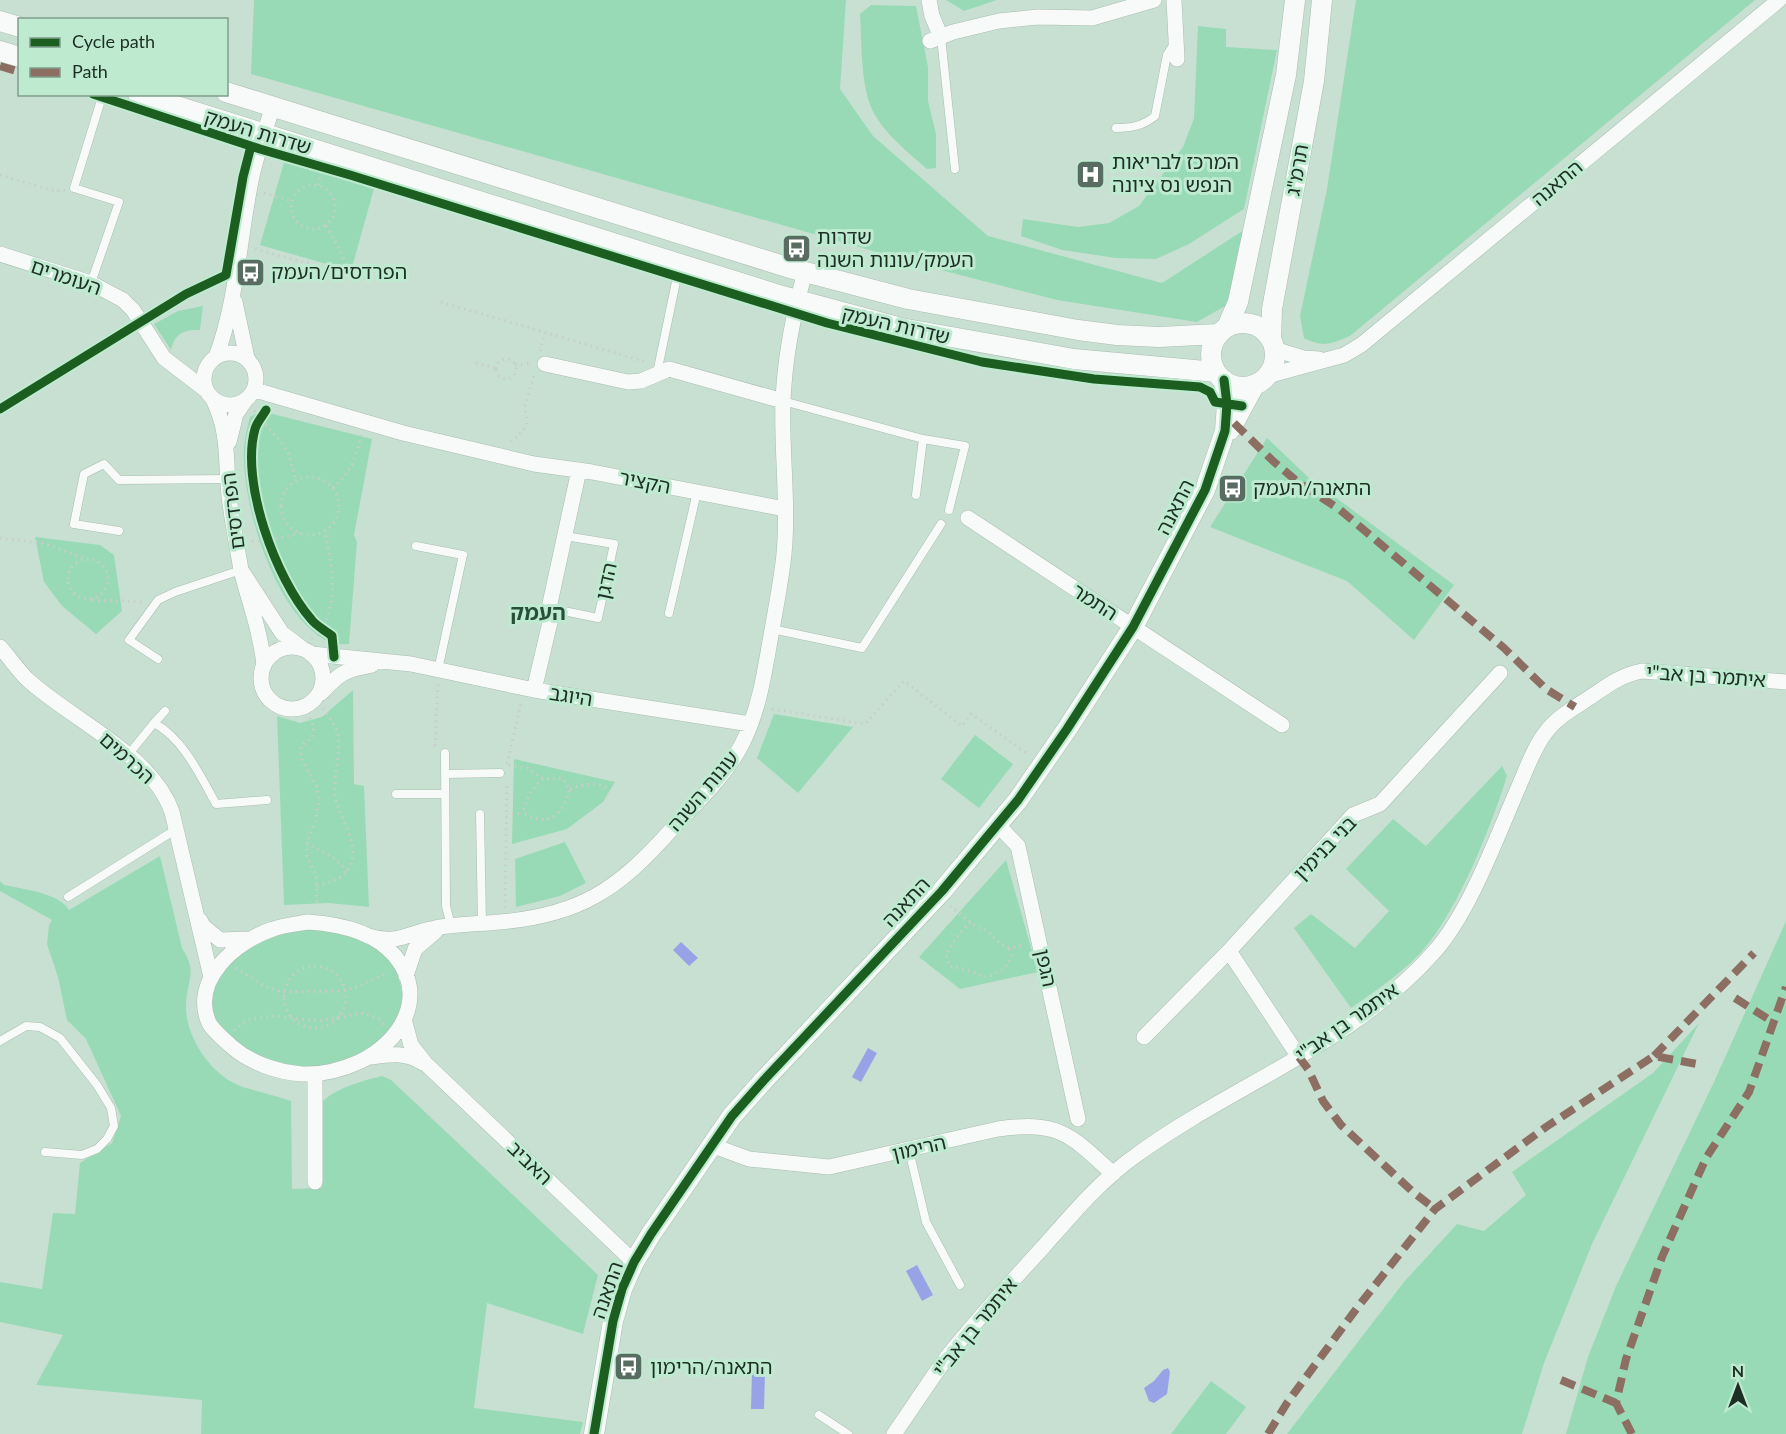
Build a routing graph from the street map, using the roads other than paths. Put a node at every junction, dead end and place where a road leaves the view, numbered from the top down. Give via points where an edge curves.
1 (930, 0) edge
2 (1154, 0) edge
3 (1173, 0) edge
4 (1295, 0) edge
5 (1322, 0) edge
6 (1779, 0) edge
7 (0, 21) edge
8 (18, 26) edge
9 (936, 39) junction
10 (1175, 42) junction
11 (0, 51) edge
12 (18, 56) edge
13 (1177, 59) dead end
14 (228, 93) edge
15 (144, 96) edge
16 (102, 97) dead end
17 (273, 106) junction
18 (1116, 128) dead end
19 (264, 134) junction
20 (955, 169) dead end
21 (0, 254) edge
22 (805, 272) junction
23 (677, 277) dead end
24 (232, 282) junction
25 (91, 283) junction
26 (797, 300) junction
27 (1223, 330) junction
28 (1272, 345) junction
29 (246, 358) junction
30 (1331, 359) junction
31 (212, 360) junction
32 (540, 363) road end
33 (171, 364) junction
34 (658, 370) junction
35 (1220, 376) junction
36 (1261, 380) junction
37 (210, 395) junction
38 (250, 396) junction
39 (783, 401) junction
40 (923, 439) junction
41 (1221, 446) junction
42 (227, 451) junction
43 (579, 470) junction
44 (228, 479) junction
45 (697, 492) junction
46 (916, 495) dead end
47 (784, 509) junction
48 (949, 510) dead end
49 (968, 518) dead end
50 (941, 524) dead end
51 (119, 531) dead end
52 (565, 536) junction
53 (416, 546) dead end
54 (241, 570) junction
55 (549, 608) junction
56 (669, 613) dead end
57 (1133, 627) junction
58 (772, 629) junction
59 (0, 647) edge
60 (308, 652) junction
61 (158, 659) dead end
62 (393, 662) junction
63 (264, 666) junction
64 (438, 670) junction
65 (1500, 673) dead end
66 (1786, 682) edge
67 (530, 689) junction
68 (311, 702) junction
69 (165, 711) dead end
70 (154, 723) junction
71 (750, 724) junction
72 (1282, 725) dead end
73 (445, 753) road end
74 (128, 755) junction
75 (500, 773) dead end
76 (445, 774) junction
77 (396, 794) dead end
78 (445, 794) junction
79 (267, 800) dead end
80 (480, 814) dead end
81 (997, 824) junction
82 (175, 830) junction
83 (68, 897) dead end
84 (195, 907) junction
85 (482, 923) junction
86 (450, 926) junction
87 (368, 936) junction
88 (251, 939) junction
89 (1229, 951) junction
90 (399, 973) junction
91 (211, 976) junction
92 (405, 1023) junction
93 (1144, 1036) dead end
94 (0, 1041) edge
95 (1299, 1057) junction
96 (367, 1058) junction
97 (426, 1064) junction
98 (315, 1074) junction
99 (1078, 1119) dead end
100 (711, 1145) junction
101 (909, 1150) junction
102 (45, 1152) dead end
103 (1113, 1174) junction
104 (315, 1182) dead end
105 (634, 1262) junction
106 (960, 1285) dead end
107 (819, 1414) dead end
108 (594, 1434) edge
109 (848, 1434) edge
110 (894, 1434) edge

1 - 9 street
2 - 9 street via 1092,18 1020,18
3 - 10 street
4 - 27 street, תרמ"ג via 1286,75 1238,302
5 - 28 street, תרמ"ג via 1314,81 1272,309
6 - 30 street, התאנה via 1361,345
7 - 8 street
9 - 20 lane
10 - 13 street
10 - 18 lane via 1167,55 1155,116 1139,126
11 - 12 street
14 - 17 street, שדרות העמק
15 - 19 street, שדרות העמק
16 - 25 lane via 74,188 119,202
17 - 19 street
17 - 22 street, שדרות העמק
19 - 24 street
19 - 26 street, שדרות העמק
21 - 25 street, העומרים
22 - 26 street, עונות השנה
22 - 27 street, שדרות העמק via 908,299 1078,330 1159,337
23 - 34 lane
24 - 29 street
24 - 31 street via 223,338
25 - 33 street, העומרים via 123,300
26 - 35 street, שדרות העמק via 901,328 979,343
26 - 39 street, עונות השנה via 788,343
27 - 28 street via 1247,324 1256,326 1265,332
27 - 35 street via 1214,340 1211,357
28 - 30 street, התאנה via 1303,358
28 - 36 street via 1274,359
29 - 31 street via 231,352
29 - 38 street via 257,381
30 - 36 street, התאנה
31 - 33 street via 193,369
31 - 37 street via 204,377
32 - 34 street via 628,382 640,381
33 - 37 street, העומרים
34 - 39 street via 669,369
35 - 36 street via 1239,386
35 - 41 street, התאנה via 1227,410
36 - 41 street, התאנה
37 - 38 street via 228,405
37 - 42 street, הפרדסים via 222,418
38 - 42 street, הפרדסים via 236,414
38 - 43 street, הקציר via 534,464
39 - 40 lane
39 - 47 street, עונות השנה
40 - 46 lane
40 - 48 lane via 965,446
41 - 57 street, התאנה via 1205,490
42 - 44 street, הפרדסים
43 - 45 street, הקציר
43 - 52 street
44 - 51 lane via 119,480 104,464 84,474 74,524
44 - 54 street, הפרדסים
45 - 47 street, הקציר
45 - 56 lane
47 - 58 street, עונות השנה via 784,553
49 - 57 street, התמר
50 - 58 lane via 862,648
52 - 55 street
52 - 55 lane, הדגן via 614,544 598,618
53 - 64 lane via 463,555
54 - 60 street, הפרדסים via 282,633
54 - 61 lane via 158,600 129,640
54 - 63 street, הפרדסים via 262,644
55 - 67 street via 550,618
57 - 72 street, התמר
57 - 81 street, התאנה via 1043,764
58 - 71 street, עונות השנה via 764,678
59 - 74 street, הכרמים via 26,678
60 - 62 street, היוגב
60 - 63 street via 292,647 282,649
60 - 68 street via 323,673 323,683
62 - 64 street, היוגב
62 - 68 street, היוגב via 339,674
63 - 68 street via 262,684 273,703 294,709
64 - 67 street, היוגב
65 - 89 street, בני בנימין via 1380,804 1353,815
66 - 95 street, איתמר בן אב"י via 1642,670 1622,676 1561,717 1545,733 1473,889 1436,950 1378,1004
67 - 71 street, היוגב
69 - 70 lane
70 - 74 lane
70 - 79 lane via 164,728 181,748 216,804
71 - 85 street, עונות השנה via 741,746 718,778 653,850 619,880 580,905 539,917
73 - 76 lane
74 - 82 street, הכרמים via 162,790
75 - 76 lane
76 - 78 lane
77 - 78 lane
78 - 86 lane via 446,906
80 - 85 lane
81 - 99 street, הגפן via 1018,846
81 - 100 street, התאנה via 942,891 764,1080
82 - 83 lane
82 - 84 street, הכרמים
84 - 88 street, הכרמים via 203,926 220,940
84 - 91 street, הכרמים
85 - 86 street, עונות השנה
86 - 87 street, עונות השנה via 399,939
86 - 90 street, עונות השנה via 420,943
87 - 88 street via 316,923 274,928
87 - 90 street via 395,956
88 - 91 street
89 - 93 street, בני בנימין
89 - 95 street
90 - 92 street via 410,1005
91 - 98 street via 205,1002 210,1023 235,1050 285,1072
92 - 96 street
92 - 97 street, האביב via 411,1045
94 - 102 lane via 26,1026 40,1027 60,1038 111,1108 114,1126 97,1149 82,1155
95 - 103 street, איתמר בן אב"י via 1192,1119
96 - 97 street, האביב via 400,1054
96 - 98 street
97 - 105 street, האביב
98 - 104 street
100 - 101 street, הרימון via 749,1159 829,1167
100 - 105 street, התאנה
101 - 103 street, הרימון via 998,1129 1045,1126 1067,1134
101 - 106 lane via 926,1222
103 - 110 street, איתמר בן אב"י via 995,1300 947,1358
105 - 108 street, התאנה via 613,1321
107 - 109 lane

